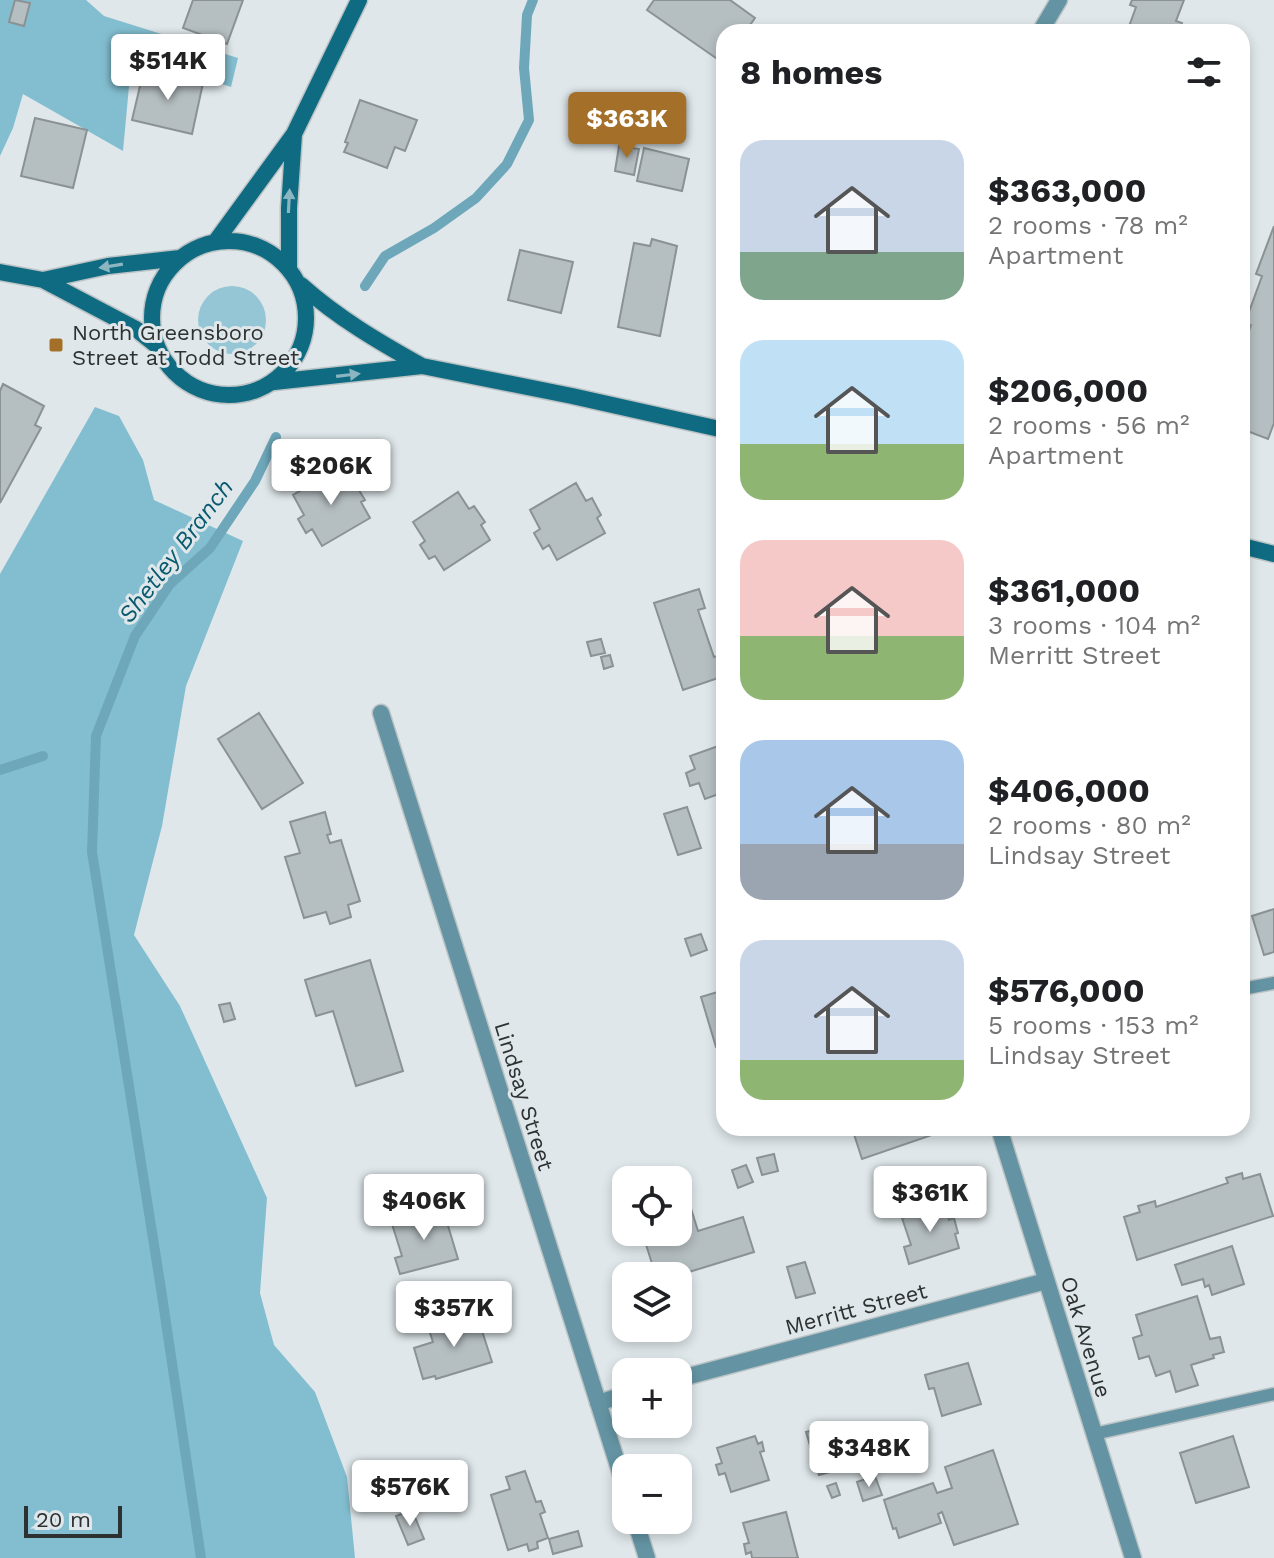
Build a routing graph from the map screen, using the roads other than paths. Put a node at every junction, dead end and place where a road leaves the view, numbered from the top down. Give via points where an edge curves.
1 (359, 0) edge
2 (1059, 0) edge
3 (1045, 24) edge
4 (294, 134) junction
5 (216, 241) junction
6 (180, 258) junction
7 (289, 268) junction
8 (0, 272) edge
9 (43, 280) junction
10 (300, 284) junction
11 (156, 345) junction
12 (422, 366) junction
13 (274, 382) junction
14 (716, 428) edge
15 (1250, 548) edge
16 (1274, 554) edge
17 (381, 713) dead end
18 (1274, 983) edge
19 (1250, 988) edge
20 (1001, 1136) edge
21 (1046, 1281) junction
22 (692, 1375) edge
23 (1274, 1394) edge
24 (612, 1398) edge
25 (598, 1403) junction
26 (1094, 1434) junction
27 (614, 1454) edge
28 (639, 1534) edge
29 (647, 1558) edge
30 (1133, 1558) edge

1 - 4 main road
2 - 3 street
4 - 5 main road
7 -> 4 main road
5 - 6 main road
5 - 7 main road via 256,245
6 -> 9 main road
6 - 11 main road via 154,298 151,322
7 - 10 main road
8 - 9 main road
9 - 11 main road
10 - 12 main road via 339,317
10 - 13 main road via 307,327 301,348
11 - 13 main road via 175,374 213,394 235,396
13 -> 12 main road
12 - 14 main road
15 - 16 main road
17 - 25 street, Lindsay Street
18 - 19 lane
20 - 21 street, Oak Avenue
21 - 22 street, Merritt Street
21 - 26 street, Oak Avenue
23 - 26 lane
24 - 25 street
25 - 27 street, Lindsay Street
26 - 30 street, Oak Avenue
28 - 29 street

